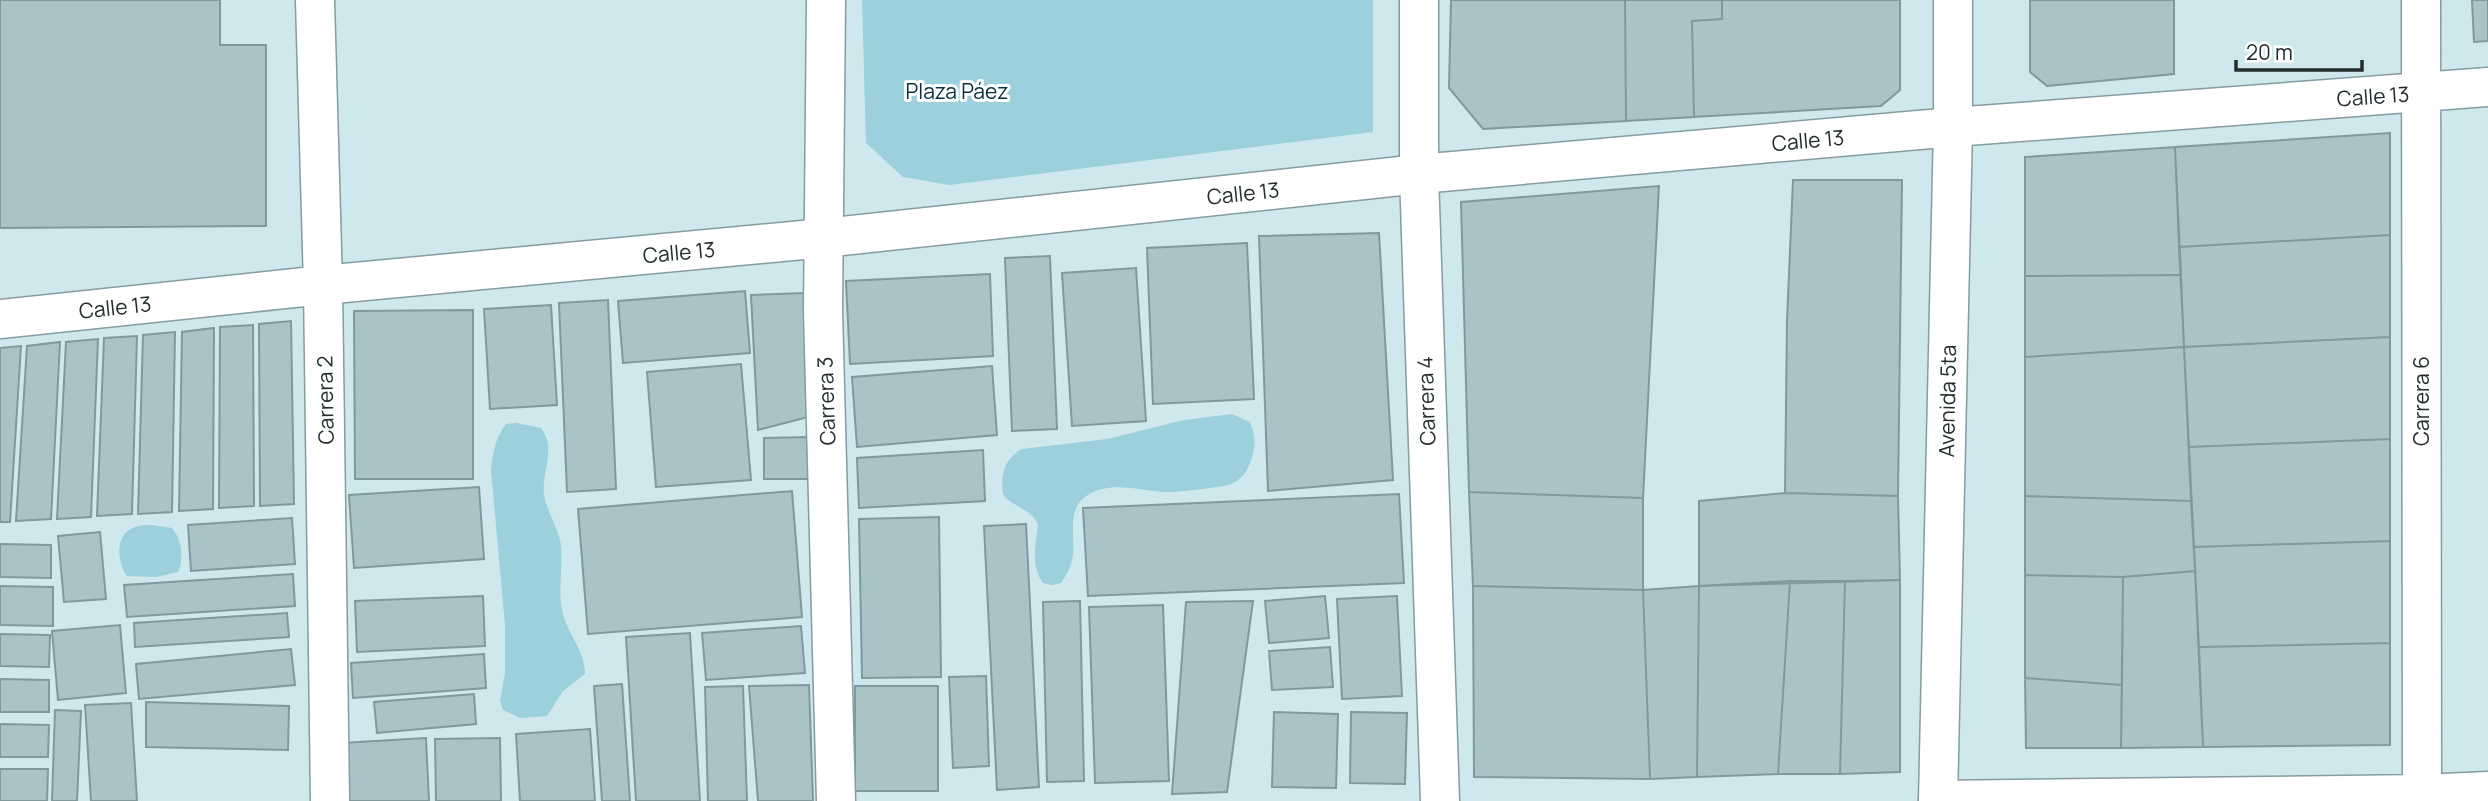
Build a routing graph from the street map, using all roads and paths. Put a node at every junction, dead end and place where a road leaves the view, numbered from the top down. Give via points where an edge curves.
1 (315, 0) edge
2 (826, 0) edge
3 (1419, 0) edge
4 (1953, 0) edge
5 (2421, 0) edge
6 (2488, 87) edge
7 (2420, 92) junction
8 (1953, 127) junction
9 (1419, 174) junction
10 (824, 238) junction
11 (323, 285) junction
12 (0, 319) edge
13 (2488, 792) edge
14 (2422, 798) edge
15 (330, 801) edge
16 (836, 801) edge
17 (1440, 801) edge
18 (1938, 801) edge

1 - 11 street, Carrera 2
2 - 10 street, Carrera 3
3 - 9 street, Carrera 4
4 - 8 street, Avenida 5ta
5 - 7 street, Carrera 6
6 - 7 street, Calle 13
7 - 8 street, Calle 13
7 - 14 street, Carrera 6
8 - 9 street, Calle 13
8 - 18 street, Avenida 5ta
9 - 10 street, Calle 13
9 - 17 street, Carrera 4
10 - 11 street, Calle 13
10 - 16 street, Carrera 3
11 - 12 street, Calle 13
11 - 15 street, Carrera 2
13 - 14 street
14 - 18 street

